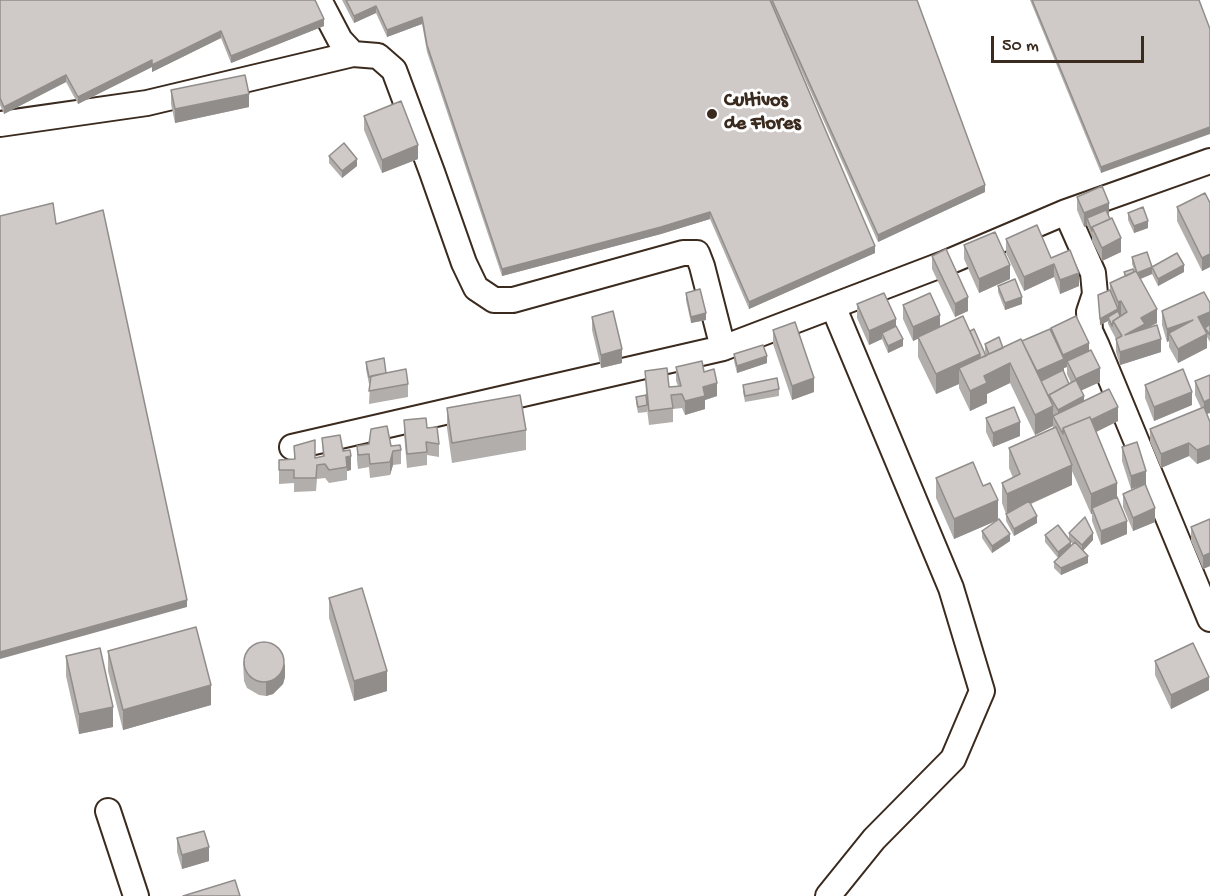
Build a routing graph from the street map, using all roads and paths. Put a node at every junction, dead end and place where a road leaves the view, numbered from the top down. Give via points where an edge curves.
1 (319, 0) edge
2 (353, 54) junction
3 (0, 124) edge
4 (1210, 161) edge
5 (1066, 212) junction
6 (833, 306) junction
7 (723, 348) junction
8 (292, 447) edge
9 (1210, 619) edge
10 (108, 811) dead end
11 (136, 896) edge
12 (828, 896) edge

1 - 2 street via 340,40
2 - 3 street via 147,103
2 - 7 street via 378,56 394,70 476,288 494,300 513,300 683,253 697,253
4 - 5 street
5 - 6 street
5 - 9 street via 1093,273 1095,294 1089,312 1090,331
6 - 7 street
6 - 12 street via 951,588 982,691 953,759 874,839
7 - 8 street
10 - 11 street

